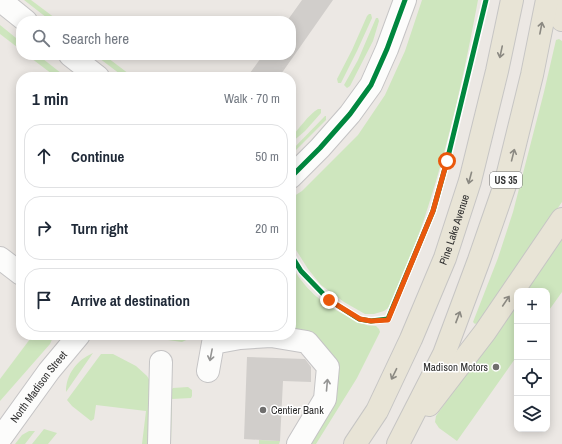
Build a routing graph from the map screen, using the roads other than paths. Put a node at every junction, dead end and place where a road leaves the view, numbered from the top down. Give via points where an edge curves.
1 (0, 0) edge
2 (405, 0) edge
3 (512, 0) edge
4 (547, 0) edge
5 (552, 0) edge
6 (20, 16) edge
7 (562, 20) edge
8 (76, 60) edge
9 (92, 72) edge
10 (296, 172) edge
11 (562, 220) edge
12 (0, 258) edge
13 (16, 270) edge
14 (75, 340) edge
15 (229, 340) edge
16 (295, 340) edge
17 (161, 362) dead end
18 (208, 371) dead end
19 (0, 439) edge
20 (159, 444) edge
21 (298, 444) edge
22 (355, 444) edge
23 (399, 444) edge

1 - 6 street
2 - 10 street via 371,85 340,125
3 -> 22 main road, Pine Lake Avenue via 470,181 445,258 377,411
23 -> 4 main road, US 35 via 444,354 505,186
5 - 7 main road
8 - 9 street
23 -> 11 main road via 485,332
12 - 13 street
14 - 19 street, North Madison Street via 44,377
15 -> 18 street via 213,343
21 -> 16 street via 325,399 328,367 307,342
17 - 20 street

